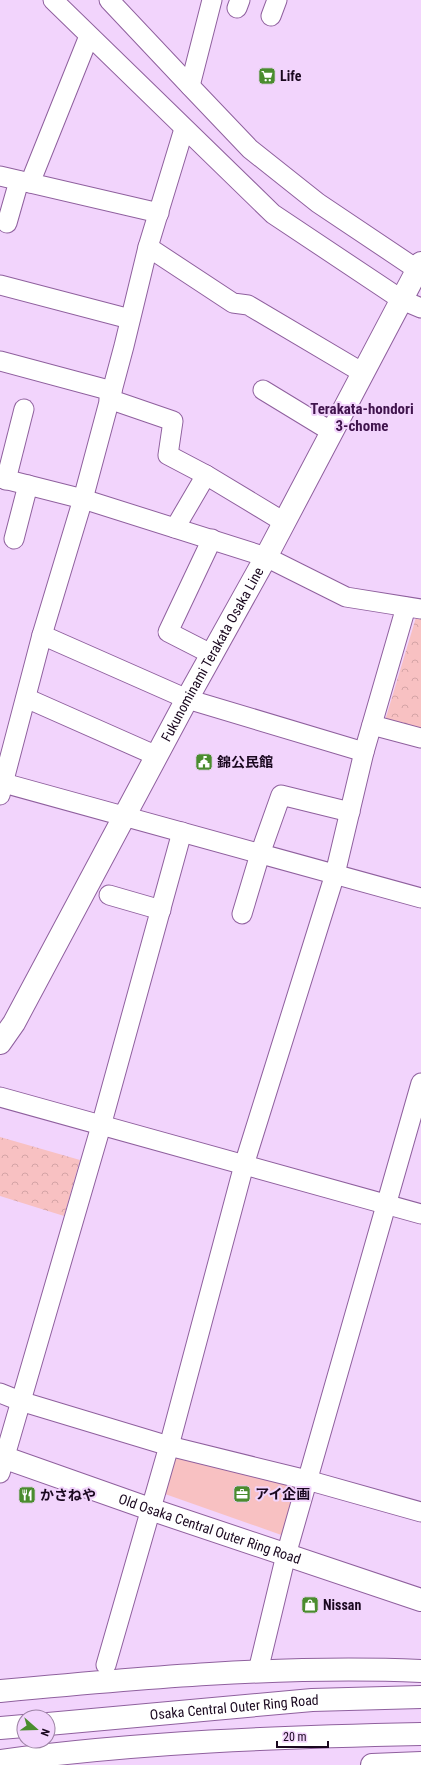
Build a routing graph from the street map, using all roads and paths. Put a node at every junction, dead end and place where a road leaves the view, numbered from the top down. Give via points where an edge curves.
1 (53, 0) edge
2 (109, 0) edge
3 (212, 0) edge
4 (89, 36) junction
5 (190, 86) junction
6 (184, 129) junction
7 (0, 176) edge
8 (25, 182) junction
9 (159, 213) junction
10 (7, 223) dead end
11 (148, 247) junction
12 (420, 268) edge
13 (0, 285) edge
14 (411, 304) edge
15 (130, 319) junction
16 (0, 361) edge
17 (364, 372) junction
18 (263, 390) dead end
19 (111, 395) junction
20 (24, 409) dead end
21 (332, 432) junction
22 (206, 475) junction
23 (3, 479) edge
24 (28, 485) junction
25 (83, 499) junction
26 (284, 522) junction
27 (175, 528) junction
28 (14, 539) dead end
29 (212, 539) junction
30 (266, 557) junction
31 (416, 606) edge
32 (42, 635) junction
33 (213, 654) junction
34 (26, 698) junction
35 (187, 699) junction
36 (372, 725) junction
37 (421, 738) edge
38 (364, 752) junction
39 (157, 756) junction
40 (1, 787) edge
41 (350, 812) junction
42 (125, 816) junction
43 (182, 832) junction
44 (260, 854) junction
45 (335, 874) junction
46 (108, 895) dead end
47 (421, 898) edge
48 (161, 910) junction
49 (242, 914) dead end
50 (0, 1043) edge
51 (421, 1083) edge
52 (0, 1097) edge
53 (101, 1126) junction
54 (244, 1166) junction
55 (386, 1204) junction
56 (421, 1214) edge
57 (0, 1393) edge
58 (20, 1400) junction
59 (168, 1446) junction
60 (2, 1462) edge
61 (307, 1480) junction
62 (150, 1508) junction
63 (421, 1512) edge
64 (286, 1555) junction
65 (421, 1600) edge
66 (106, 1664) dead end
67 (258, 1671) junction
68 (421, 1671) edge
69 (0, 1691) edge
70 (421, 1697) edge
71 (56, 1723) edge
72 (16, 1727) edge
73 (0, 1728) edge
74 (421, 1734) edge
75 (0, 1752) edge
76 (54, 1753) junction
77 (0, 1761) edge
78 (421, 1763) edge
79 (372, 1765) edge

1 - 4 street
2 - 5 street
3 - 5 street
4 - 6 street
4 - 8 street
5 - 12 street via 250,149 312,198
6 - 9 street
6 - 14 street via 273,214
7 - 8 street
8 - 9 street
8 - 10 street
9 - 11 street
11 - 15 street
11 - 17 street via 233,303 248,305
12 - 14 main road, Fukunominami Terakata Osaka Line
13 - 15 street
14 - 17 main road, Fukunominami Terakata Osaka Line
15 - 19 street
16 - 19 street
17 - 21 main road, Fukunominami Terakata Osaka Line
18 - 21 street
19 - 22 street via 172,421 168,455
19 - 25 street
20 - 23 street
21 - 26 main road, Fukunominami Terakata Osaka Line
22 - 26 street
22 - 27 street
23 - 24 street
24 - 25 street
24 - 28 street
25 - 27 street
25 - 32 street
26 - 30 main road, Fukunominami Terakata Osaka Line
27 - 29 street
29 - 30 street
29 - 33 street via 168,632
30 - 31 street via 346,597
30 - 33 main road, Fukunominami Terakata Osaka Line
31 - 36 street
32 - 34 street
32 - 35 street
33 - 35 main road, Fukunominami Terakata Osaka Line
34 - 39 street
34 - 40 street
35 - 38 street
35 - 39 main road, Fukunominami Terakata Osaka Line
36 - 37 street
36 - 38 street
38 - 41 street
39 - 42 main road, Fukunominami Terakata Osaka Line
40 - 42 street
41 - 44 street via 281,795
41 - 45 street
42 - 43 street
42 - 50 main road, Fukunominami Terakata Osaka Line via 14,1023
43 - 44 street
43 - 48 street
44 - 45 street
44 - 49 street
45 - 47 street
45 - 54 street
46 - 48 street
48 - 53 street
51 - 55 street
52 - 53 street
53 - 54 street
53 - 58 street
54 - 55 street
54 - 59 street
55 - 56 street
55 - 61 street
57 - 58 street
58 - 59 street
58 - 60 street
59 - 61 street
59 - 62 street
60 - 62 main road, Old Osaka Central Outer Ring Road
61 - 63 street
61 - 64 street
62 - 64 main road, Old Osaka Central Outer Ring Road
62 - 66 street
64 - 65 main road, Old Osaka Central Outer Ring Road
64 - 67 street
67 - 68 main road
67 - 69 main road
70 - 71 main road, Osaka Central Outer Ring Road via 312,1700
72 - 73 main road
74 - 76 main road via 185,1742
75 - 76 main road
76 - 77 main road
78 - 79 main road

